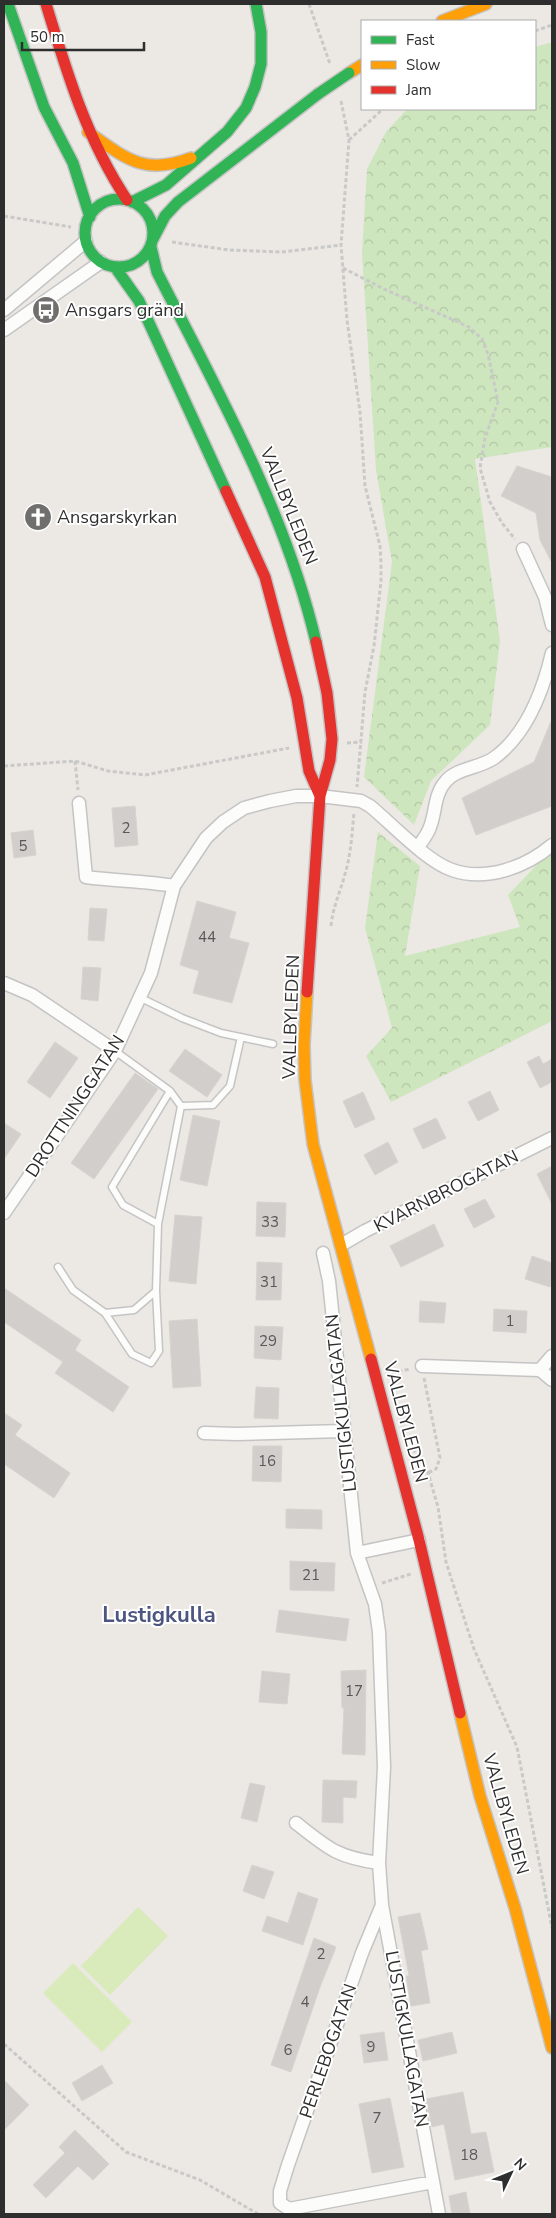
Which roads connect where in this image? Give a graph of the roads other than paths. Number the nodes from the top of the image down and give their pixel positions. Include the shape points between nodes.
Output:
1 (8, 4) edge
2 (46, 4) edge
3 (256, 4) edge
4 (486, 4) edge
5 (445, 20) edge
6 (361, 66) edge
7 (88, 132) junction
8 (204, 152) junction
9 (129, 201) junction
10 (90, 217) junction
11 (86, 241) junction
12 (152, 243) junction
13 (101, 262) junction
14 (115, 268) junction
15 (4, 310) edge
16 (4, 330) edge
17 (523, 550) road end
18 (552, 625) edge
19 (552, 653) edge
20 (320, 796) junction
21 (79, 803) road end
22 (552, 845) edge
23 (418, 847) junction
24 (174, 886) junction
25 (4, 983) edge
26 (141, 998) junction
27 (241, 1037) junction
28 (273, 1044) dead end
29 (115, 1051) junction
30 (170, 1091) junction
31 (181, 1106) junction
32 (552, 1138) edge
33 (4, 1213) edge
34 (158, 1224) junction
35 (341, 1245) junction
36 (323, 1253) dead end
37 (58, 1267) dead end
38 (156, 1291) junction
39 (105, 1313) junction
40 (552, 1356) edge
41 (422, 1366) road end
42 (540, 1370) junction
43 (552, 1380) edge
44 (343, 1430) junction
45 (204, 1433) dead end
46 (419, 1540) junction
47 (357, 1553) junction
48 (296, 1823) dead end
49 (379, 1863) junction
50 (382, 1905) junction
51 (552, 2048) edge
52 (433, 2182) junction
53 (439, 2214) edge

1 - 10 main road via 44,107 73,163
2 - 7 main road
3 - 8 main road via 262,49 255,87 246,108
4 - 5 main road
6 - 12 main road, bridge via 318,94 178,202 165,216
7 - 8 main road via 143,166 174,166
7 - 9 main road via 115,183
8 - 9 main road via 166,185
9 - 10 main road via 112,200 94,210
9 - 12 main road via 148,216 153,230
10 - 11 main road
11 - 13 main road
11 - 15 street
12 - 14 main road via 142,258
12 - 20 main road, VALLBYLEDEN via 157,272 250,454 274,509 315,628 332,744
13 - 14 main road
13 - 16 street
14 - 20 main road, VALLBYLEDEN via 139,301 265,577 297,698 309,771
17 - 18 street via 545,597
19 - 23 street via 536,704 524,724 493,759 447,779 438,792 430,829
20 - 23 street, DROTTNINGGATAN via 361,801
20 - 24 street, DROTTNINGGATAN via 290,797 244,808 222,822 206,838
20 - 35 main road, VALLBYLEDEN via 304,1045 305,1080 313,1144
21 - 24 street via 86,877
22 - 23 street, DROTTNINGGATAN via 522,865 478,874 452,870
24 - 26 street, DROTTNINGGATAN via 151,973
25 - 29 street via 32,995
26 - 27 lane via 189,1021
26 - 29 street, DROTTNINGGATAN
27 - 28 lane
27 - 31 lane via 230,1086 213,1105
29 - 30 lane
29 - 33 street, DROTTNINGGATAN
30 - 31 lane
30 - 34 lane via 112,1187 123,1206
31 - 34 lane
32 - 35 street, KVARNBROGATAN
34 - 38 lane
35 - 46 main road, VALLBYLEDEN
36 - 44 street, LUSTIGKULLAGATAN via 329,1282
37 - 39 lane via 73,1290
38 - 39 lane via 134,1310
38 - 39 lane via 159,1351 151,1363 132,1354
40 - 42 street
41 - 42 street
42 - 43 street
44 - 45 street
44 - 47 street, LUSTIGKULLAGATAN
46 - 47 street
46 - 51 main road, VALLBYLEDEN via 480,1796 518,1918
47 - 49 street, LUSTIGKULLAGATAN via 376,1604 378,1632 384,1767
48 - 49 street via 329,1849 357,1860
49 - 50 street, LUSTIGKULLAGATAN
50 - 52 street, LUSTIGKULLAGATAN
50 - 52 street, PERLEBOGATAN via 288,2165 280,2203 288,2209
52 - 53 street, LUSTIGKULLAGATAN

